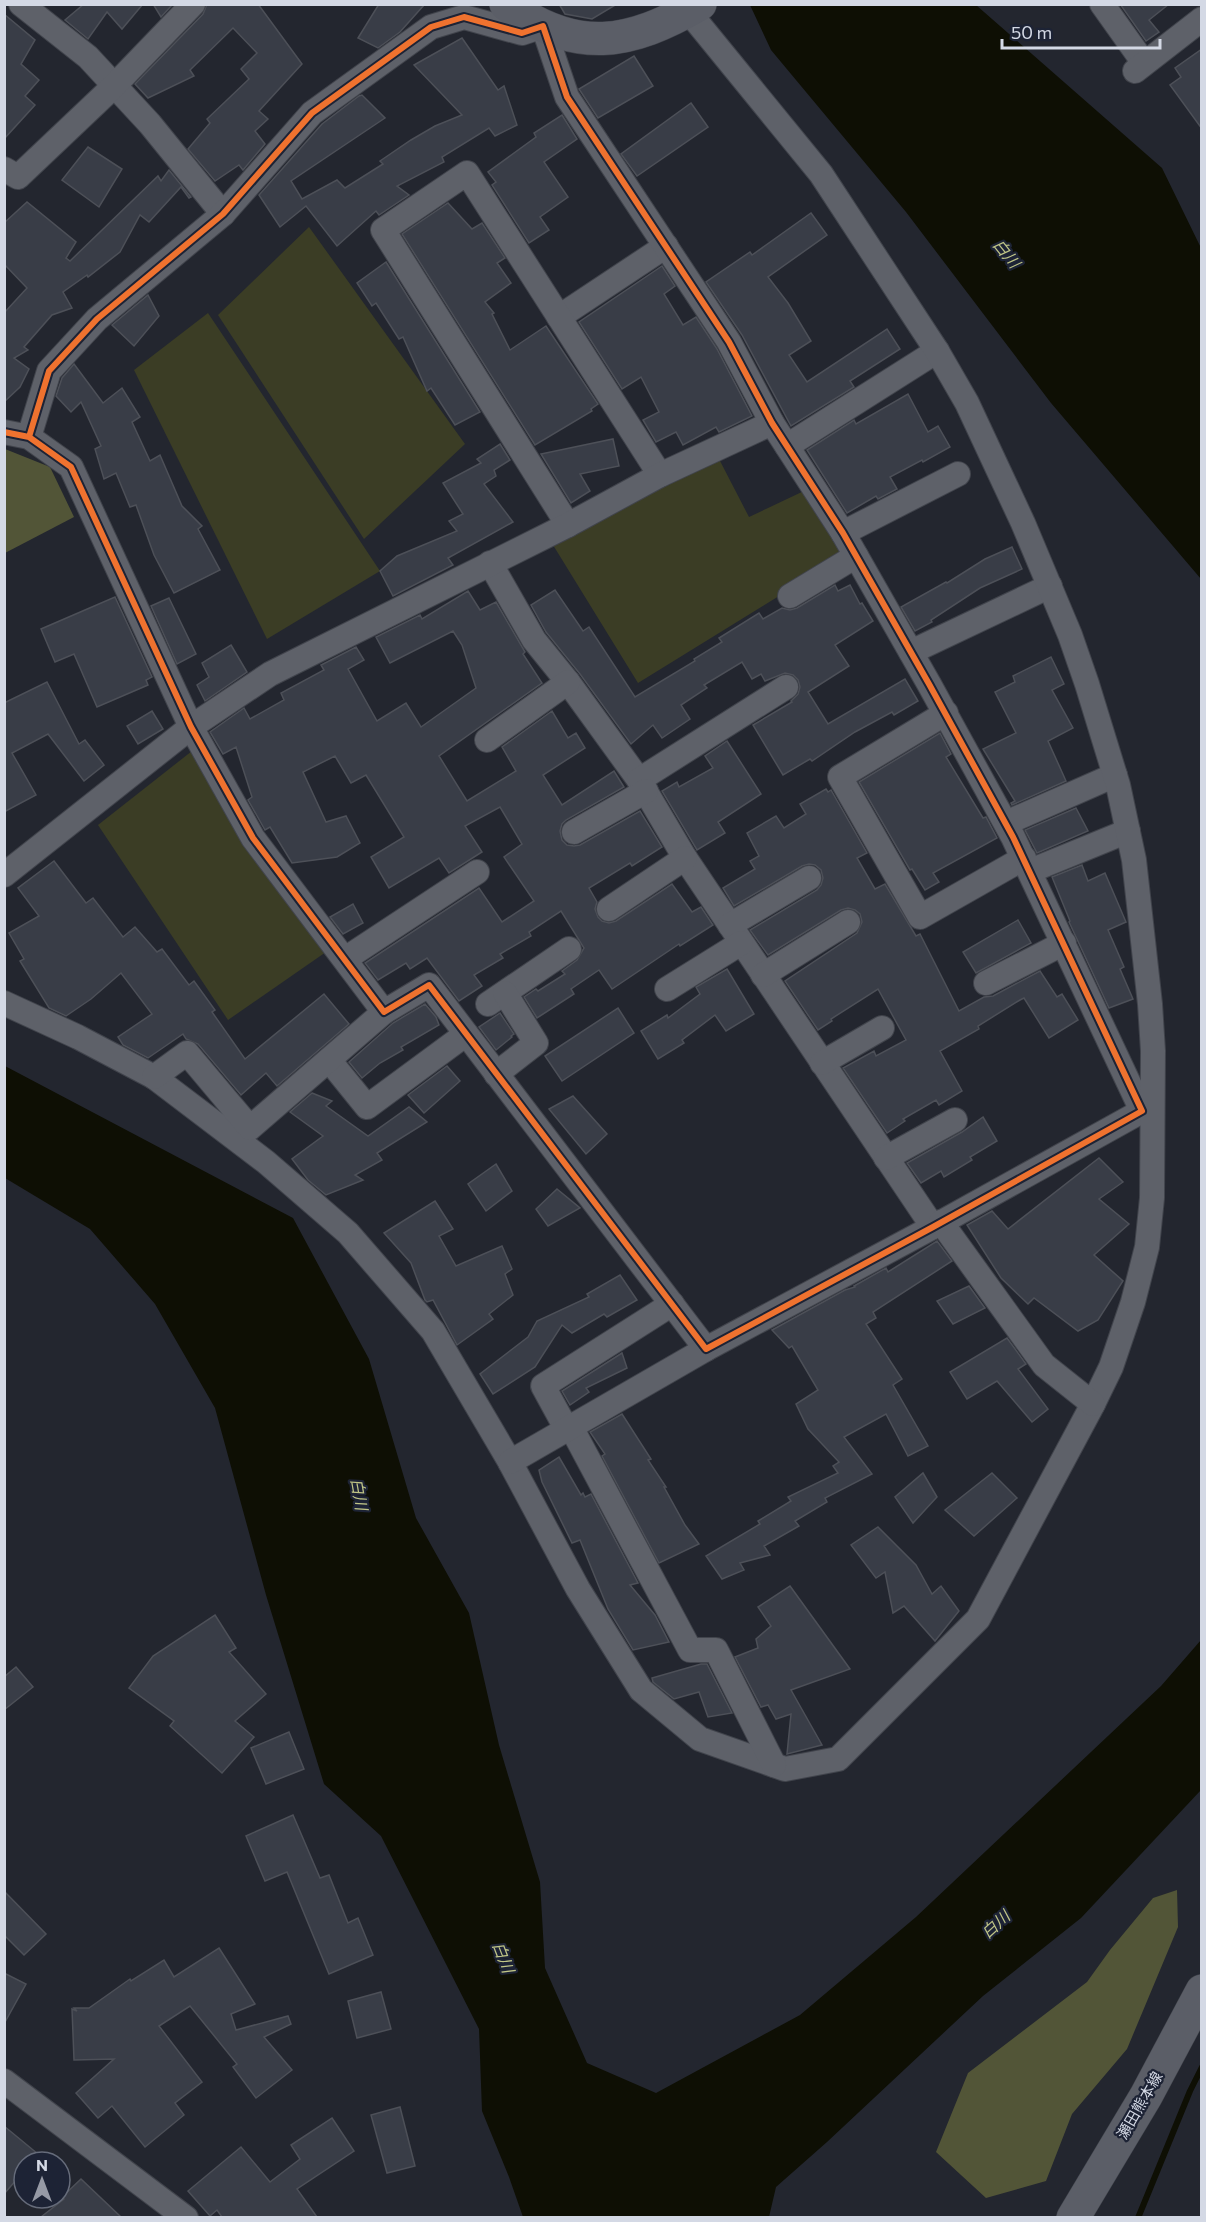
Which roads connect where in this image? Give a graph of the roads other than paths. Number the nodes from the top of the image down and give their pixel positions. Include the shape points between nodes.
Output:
1 (21, 4) edge
2 (193, 4) edge
3 (506, 4) edge
4 (1102, 4) edge
5 (694, 8) edge
6 (1202, 19) edge
7 (543, 26) junction
8 (114, 86) junction
9 (4, 169) edge
10 (223, 214) junction
11 (666, 246) junction
12 (559, 317) junction
13 (937, 351) junction
14 (772, 423) junction
15 (4, 432) edge
16 (29, 437) junction
17 (787, 446) junction
18 (958, 474) dead end
19 (660, 475) junction
20 (568, 525) junction
21 (843, 533) junction
22 (856, 556) junction
23 (490, 563) junction
24 (1050, 586) junction
25 (790, 596) dead end
26 (911, 652) junction
27 (568, 682) junction
28 (786, 687) dead end
29 (946, 714) junction
30 (191, 727) junction
31 (487, 740) dead end
32 (1115, 775) junction
33 (643, 786) junction
34 (1006, 823) junction
35 (1128, 831) junction
36 (574, 832) dead end
37 (685, 858) junction
38 (1027, 865) junction
39 (477, 872) dead end
40 (4, 875) edge
41 (809, 878) dead end
42 (609, 909) dead end
43 (848, 922) dead end
44 (736, 934) junction
45 (1064, 943) junction
46 (569, 949) dead end
47 (345, 959) junction
48 (763, 975) junction
49 (986, 983) dead end
50 (666, 989) dead end
51 (4, 1003) edge
52 (384, 1012) junction
53 (882, 1028) dead end
54 (466, 1034) junction
55 (329, 1060) junction
56 (822, 1063) junction
57 (496, 1074) junction
58 (154, 1077) junction
59 (1148, 1111) junction
60 (955, 1120) dead end
61 (886, 1158) junction
62 (937, 1225) junction
63 (672, 1304) junction
64 (706, 1349) junction
65 (1093, 1404) junction
66 (569, 1428) junction
67 (510, 1462) junction
68 (774, 1765) junction
69 (1202, 1991) edge
70 (4, 2081) edge
71 (186, 2217) edge
72 (1073, 2217) edge

1 - 8 street via 88,57
2 - 8 street
3 - 7 main road
4 - 6 street via 1139,67
5 - 7 main road via 657,27 623,38 587,39
5 - 13 street via 821,174
7 - 10 street via 522,33 464,17 431,27 312,113
7 - 11 street via 563,90
8 - 9 street via 18,177
8 - 10 street
10 - 16 street via 97,319 49,371
11 - 12 street
11 - 14 street via 729,342
12 - 19 street
12 - 20 street via 467,173 383,230
13 - 17 street
13 - 24 street via 967,403
14 - 17 street
14 - 19 street
15 - 16 street
16 - 30 street via 71,467
17 - 21 street
18 - 21 street
19 - 20 street
20 - 23 street
21 - 22 street
22 - 25 street
22 - 26 street
23 - 27 street via 523,624
23 - 30 street via 270,675
24 - 26 street
24 - 32 street via 1087,684
26 - 29 street
27 - 31 street
27 - 33 street
28 - 33 street
29 - 34 street
29 - 38 street via 840,777 920,917
30 - 40 street
30 - 47 street via 253,838
32 - 34 street
32 - 35 street
33 - 36 street
33 - 37 street
34 - 38 street
35 - 38 street
35 - 59 street via 1138,884 1150,1004
37 - 42 street
37 - 44 street
38 - 45 street
39 - 47 street
41 - 44 street
43 - 48 street
44 - 48 street
44 - 50 street
45 - 49 street
45 - 59 street
46 - 57 street via 497,999 536,1043
47 - 52 street
48 - 56 street
51 - 58 street
52 - 54 street via 429,986
52 - 55 street
53 - 56 street
54 - 55 street via 367,1107
54 - 57 street
55 - 58 street via 250,1128 187,1053
56 - 61 street
57 - 63 street
58 - 67 street via 266,1162 348,1233 433,1331
59 - 62 street
59 - 65 street via 1152,1198 1147,1247 1121,1340
60 - 61 street
61 - 62 street
62 - 64 street
62 - 65 street via 1044,1365
63 - 64 street
63 - 66 street via 543,1386
64 - 66 street
65 - 68 street via 978,1619 838,1759 785,1769
66 - 67 street
66 - 68 street via 690,1650 716,1650
67 - 68 street via 578,1589 641,1690 700,1739
69 - 72 main road, 瀬田熊本線 via 1146,2096
70 - 71 street

